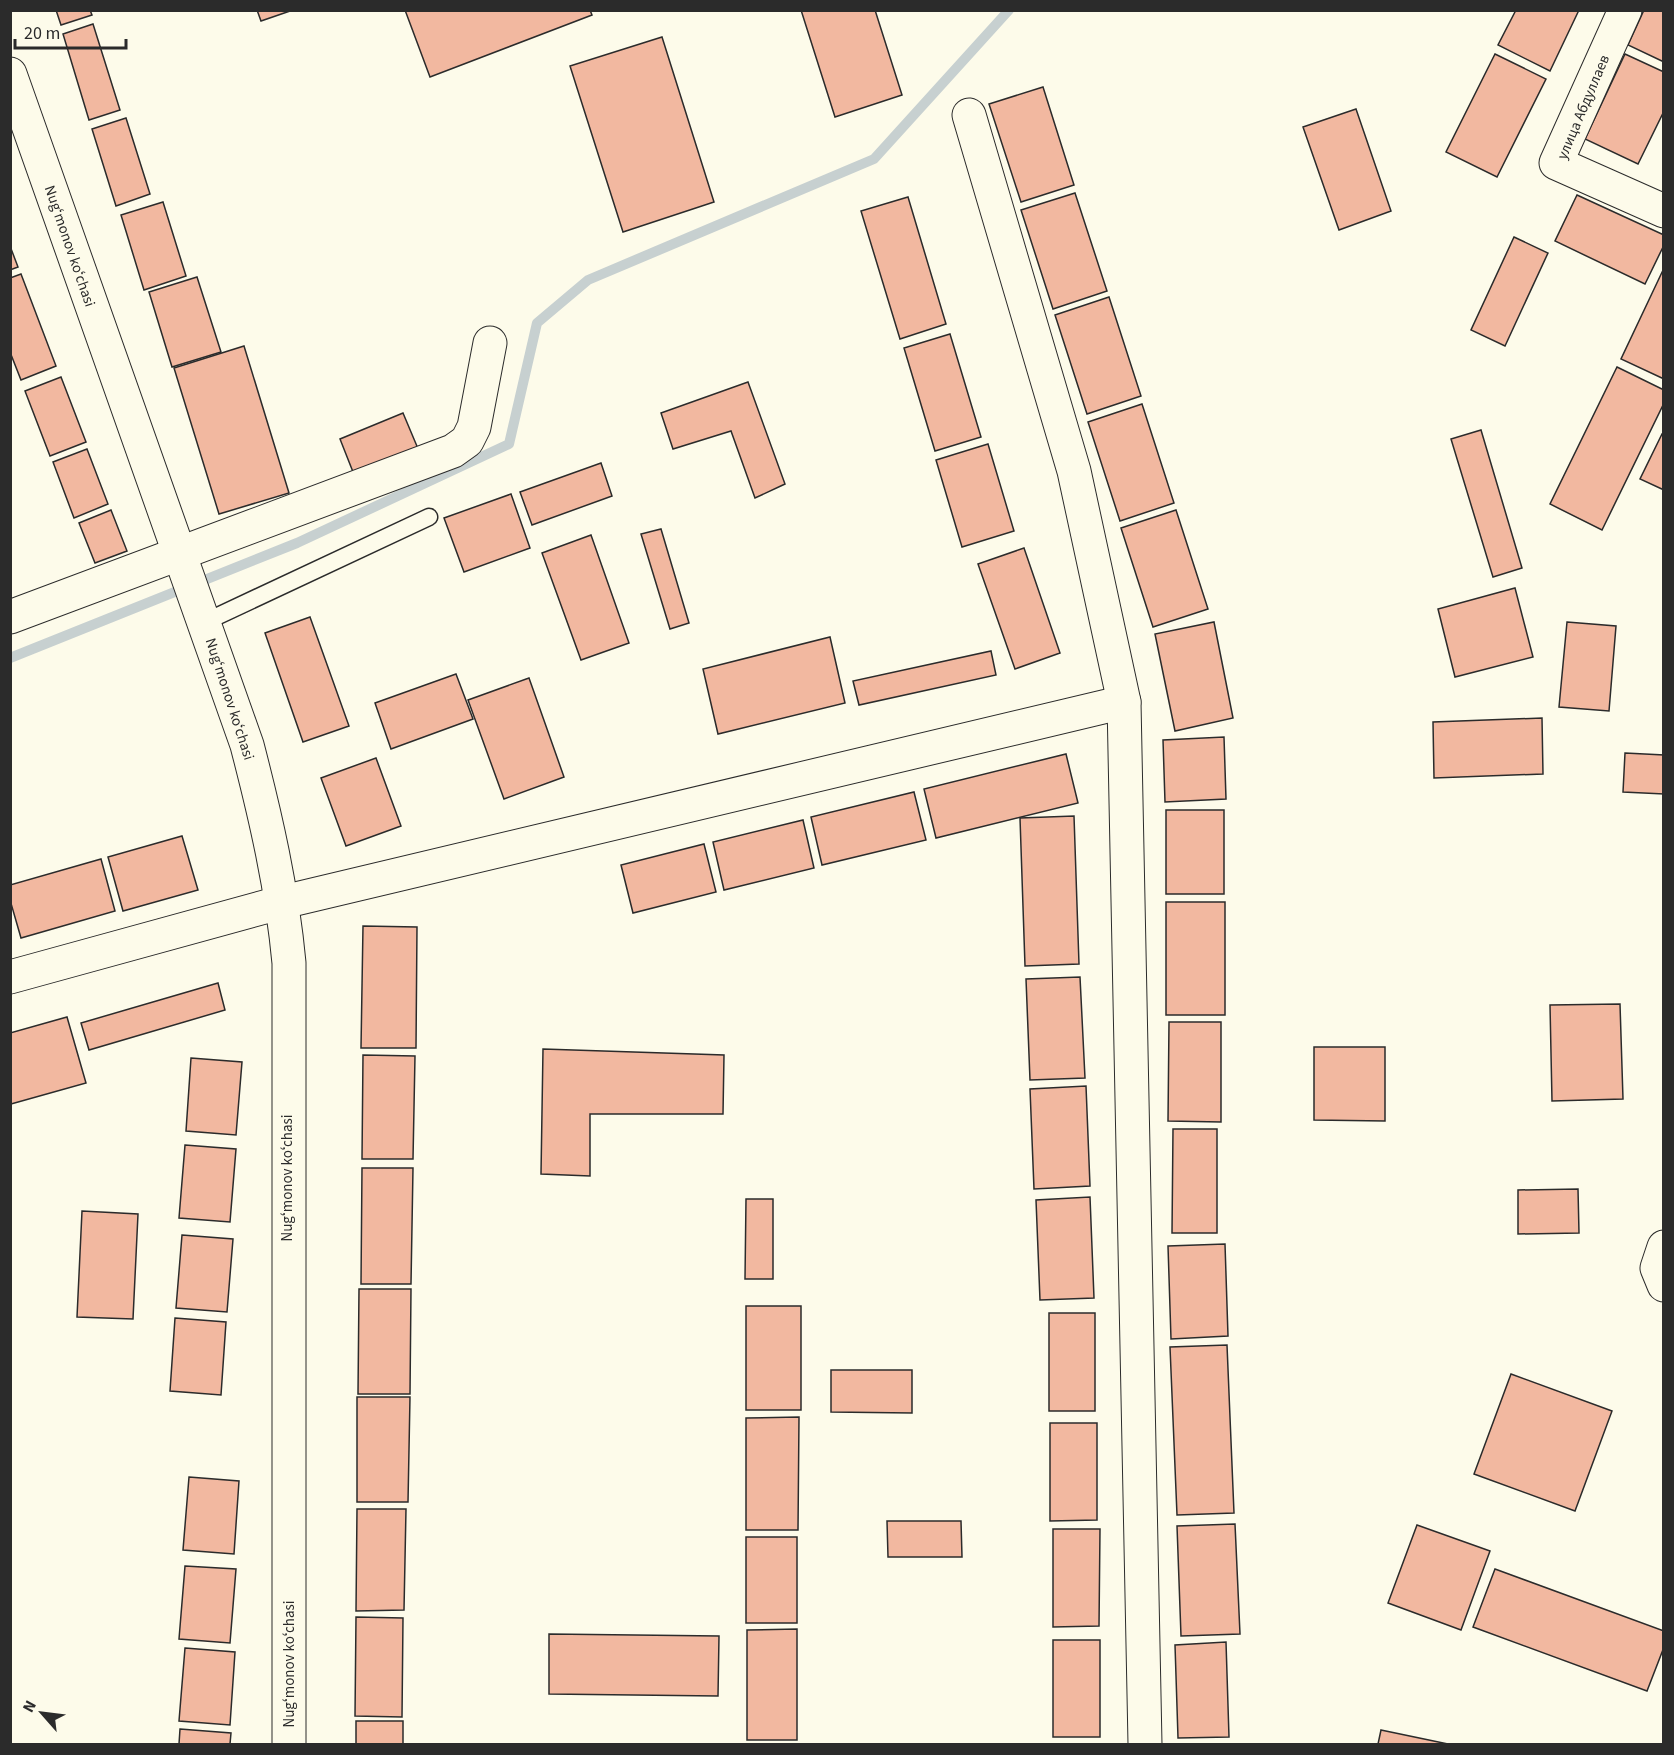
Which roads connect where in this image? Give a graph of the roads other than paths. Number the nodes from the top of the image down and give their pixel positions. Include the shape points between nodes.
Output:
1 (1625, 10) edge
2 (12, 87) edge
3 (969, 115) dead end
4 (1664, 211) edge
5 (490, 343) dead end
6 (429, 517) dead end
7 (178, 555) junction
8 (10, 617) edge
9 (205, 622) junction
10 (1124, 702) junction
11 (283, 902) junction
12 (10, 977) edge
13 (1664, 1247) edge
14 (1664, 1285) edge
15 (289, 1744) edge
16 (1145, 1744) edge

1 - 4 street, улица Абдуллаев via 1556,163
2 - 7 street, Nugʻmonov koʻchasi
3 - 10 street via 1074,471
5 - 7 street via 474,428 467,441 453,451
6 - 9 lane
7 - 8 street
7 - 9 street, Nugʻmonov koʻchasi
9 - 11 street, Nugʻmonov koʻchasi via 247,745
10 - 11 street
10 - 16 street
11 - 12 street
11 - 15 street, Nugʻmonov koʻchasi via 289,963
13 - 14 street via 1657,1268

